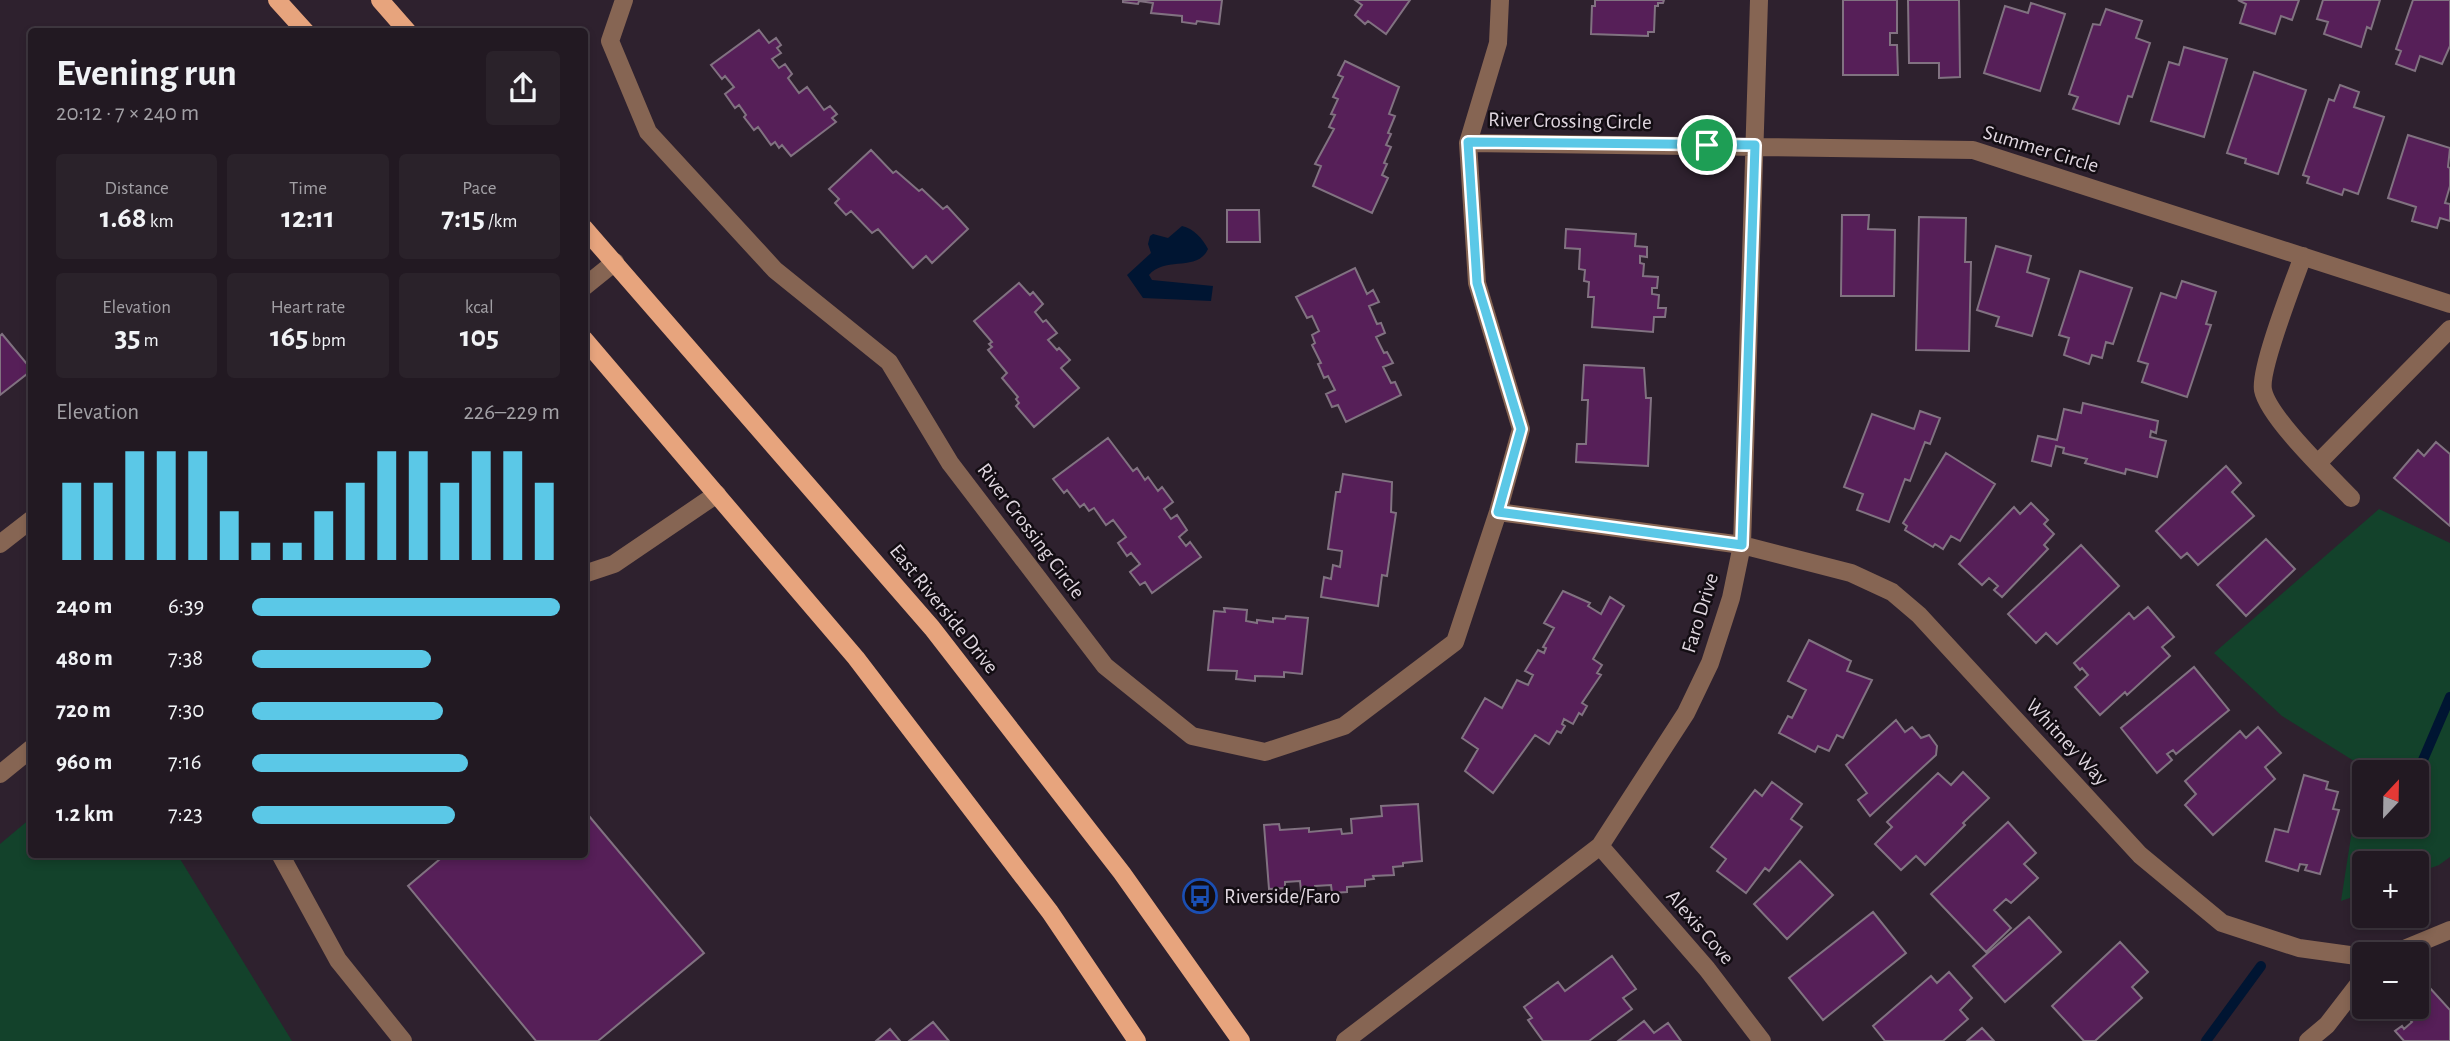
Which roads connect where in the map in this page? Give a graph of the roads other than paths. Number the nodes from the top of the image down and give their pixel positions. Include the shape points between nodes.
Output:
1 (277, 0) edge
2 (380, 0) edge
3 (624, 0) edge
4 (1500, 0) edge
5 (1759, 0) edge
6 (302, 28) edge
7 (404, 28) edge
8 (1468, 142) junction
9 (1755, 145) junction
10 (588, 232) edge
11 (2303, 256) junction
12 (615, 262) junction
13 (588, 284) edge
14 (2450, 304) edge
15 (2450, 329) edge
16 (588, 344) edge
17 (2318, 463) junction
18 (717, 494) junction
19 (2351, 498) dead end
20 (1498, 512) junction
21 (28, 522) edge
22 (0, 544) edge
23 (1742, 545) junction
24 (588, 573) edge
25 (28, 751) edge
26 (0, 774) edge
27 (1600, 846) junction
28 (282, 858) edge
29 (2450, 930) edge
30 (2421, 942) edge
31 (2352, 955) edge
32 (2352, 993) edge
33 (403, 1041) edge
34 (1137, 1041) edge
35 (1241, 1041) edge
36 (1345, 1041) edge
37 (1762, 1041) edge
38 (2308, 1041) edge

1 - 6 main road
2 - 7 main road
3 - 20 street, River Crossing Circle via 610,41 648,132 775,270 890,362 950,463 1105,666 1192,736 1265,752 1344,726 1455,642
4 - 8 street, River Crossing Circle via 1498,43
5 - 9 street, Faro Drive
8 - 9 street, River Crossing Circle
8 - 20 street, River Crossing Circle via 1477,283 1521,429
9 - 11 street, Summer Circle via 1973,150
9 - 23 street, Faro Drive
10 - 12 main road, East Riverside Drive
11 - 14 street, Summer Circle
11 - 17 street via 2268,356 2263,389 2278,419
12 - 13 street
12 - 35 main road, East Riverside Drive via 932,628 1122,873
15 - 17 street
16 - 18 main road
17 - 19 street
18 - 24 street via 614,564
18 - 34 main road via 856,658 1050,912
20 - 23 street
21 - 22 street
23 - 27 street, Faro Drive via 1731,598 1692,701
23 - 31 street, Whitney Way via 1852,573 1892,592 1919,615 2140,855 2222,923 2299,947
25 - 26 street
27 - 36 street, Faro Drive
27 - 37 street, Alexis Cove via 1707,968
28 - 33 street via 338,960
29 - 30 street
32 - 38 street

